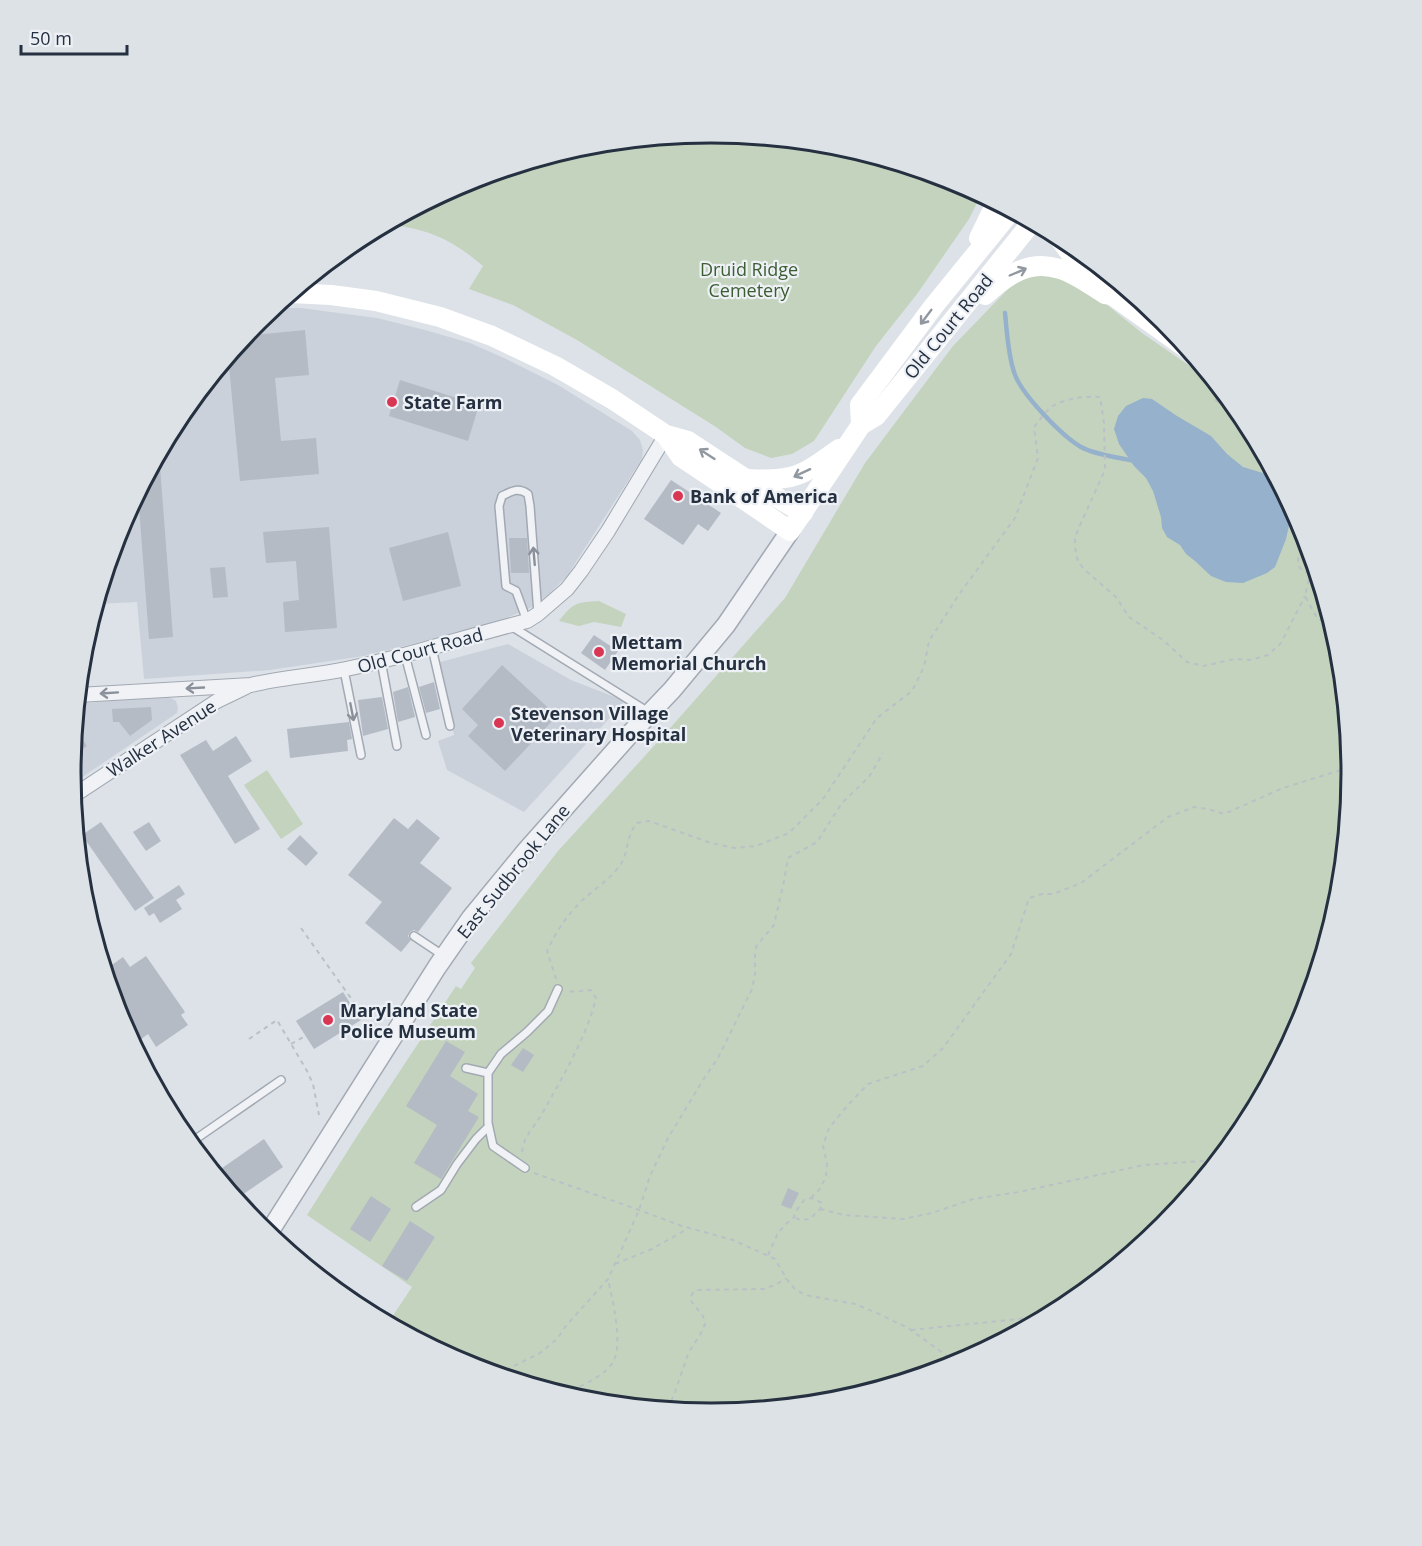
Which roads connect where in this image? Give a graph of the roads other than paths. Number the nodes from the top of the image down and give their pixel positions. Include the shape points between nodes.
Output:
1 (993, 209) edge
2 (1006, 217) edge
3 (1027, 228) edge
4 (1074, 258) edge
5 (962, 272) junction
6 (302, 294) edge
7 (1112, 295) junction
8 (955, 318) junction
9 (1150, 322) edge
10 (856, 433) junction
11 (666, 435) junction
12 (746, 479) junction
13 (803, 513) junction
14 (790, 531) junction
15 (532, 617) junction
16 (509, 625) junction
17 (432, 648) junction
18 (405, 655) junction
19 (381, 662) junction
20 (344, 670) junction
21 (251, 685) junction
22 (86, 695) edge
23 (650, 713) junction
24 (450, 726) dead end
25 (426, 735) dead end
26 (397, 746) dead end
27 (361, 755) dead end
28 (81, 790) edge
29 (414, 936) dead end
30 (444, 956) junction
31 (558, 989) road end
32 (466, 1068) dead end
33 (488, 1073) junction
34 (281, 1080) dead end
35 (488, 1127) junction
36 (197, 1138) edge
37 (525, 1168) road end
38 (416, 1207) dead end
39 (274, 1225) edge

1 - 5 main road
2 - 5 main road, Old Court Road
3 - 8 main road, Old Court Road
4 - 7 main road
5 -> 10 main road, Old Court Road via 860,405
6 - 11 main road via 376,301 440,317 492,336 555,366
8 -> 7 main road via 1003,279 1033,266 1062,269
7 - 9 main road
8 - 10 main road, Old Court Road via 876,416
10 -> 12 main road via 796,477
10 - 13 main road, Old Court Road
12 -> 11 main road via 688,441
11 - 14 main road via 681,457
11 - 15 street, Old Court Road via 581,571 567,589
12 - 13 main road
13 - 14 main road, Old Court Road
14 - 23 street, East Sudbrook Lane via 726,625
15 -> 15 lane via 530,506 528,494 517,490 502,496 499,506 506,586 516,591
15 - 16 street, Old Court Road
16 - 17 street, Old Court Road
16 - 23 lane
17 - 18 street, Old Court Road
17 - 24 lane
18 - 19 street, Old Court Road
18 - 25 lane
19 - 20 street, Old Court Road
19 - 26 lane
20 - 21 street, Old Court Road
20 -> 27 lane
21 -> 22 street, Old Court Road
21 - 28 street, Walker Avenue via 217,701
23 - 30 street, East Sudbrook Lane via 514,865
29 - 30 lane
30 - 39 street, East Sudbrook Lane
31 - 33 lane via 548,1011 501,1054
32 - 33 lane
33 - 35 lane
34 - 36 lane
35 - 37 lane via 493,1146
35 - 38 lane via 441,1190

